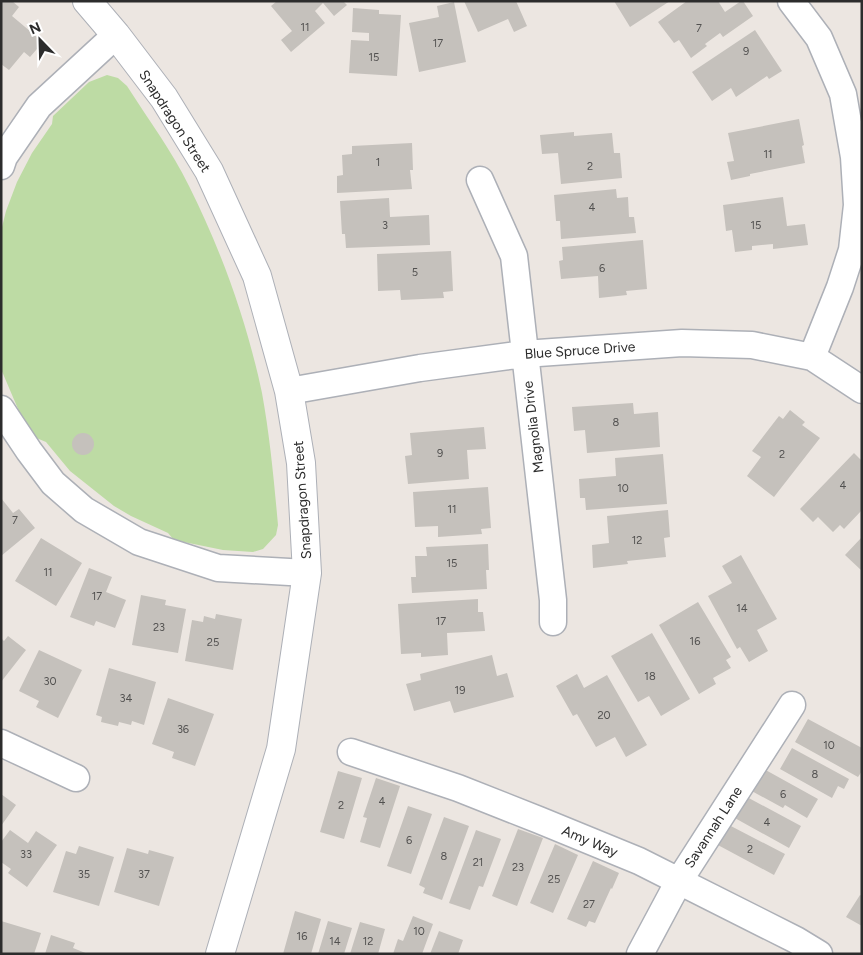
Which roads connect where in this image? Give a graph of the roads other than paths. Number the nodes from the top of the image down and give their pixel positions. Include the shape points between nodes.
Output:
1 (87, 1) edge
2 (791, 1) edge
3 (116, 35) junction
4 (1, 166) edge
5 (480, 180) dead end
6 (524, 354) junction
7 (812, 357) junction
8 (862, 390) edge
9 (290, 391) junction
10 (1, 409) edge
11 (307, 573) junction
12 (553, 622) dead end
13 (792, 704) dead end
14 (1, 743) edge
15 (351, 752) dead end
16 (76, 778) dead end
17 (679, 881) junction
18 (220, 954) edge
19 (640, 954) edge
20 (819, 954) edge

1 - 3 street, Snapdragon Street
2 - 7 street via 819,38 843,94 854,157 857,205 852,250
3 - 4 street via 39,106
3 - 9 street, Snapdragon Street via 164,98 209,171 257,276
5 - 6 street, Magnolia Drive via 514,256
6 - 7 street, Blue Spruce Drive via 682,343 752,345
6 - 9 street, Blue Spruce Drive
6 - 12 street, Magnolia Drive
7 - 8 street, Blue Spruce Drive
9 - 11 street, Snapdragon Street via 302,463
10 - 11 street via 53,483 84,510 139,542 218,568
11 - 18 street, Snapdragon Street via 281,749
13 - 17 street, Savannah Lane
14 - 16 street
15 - 17 street, Amy Way via 458,788
17 - 19 street, Savannah Lane
17 - 20 street, Amy Way

